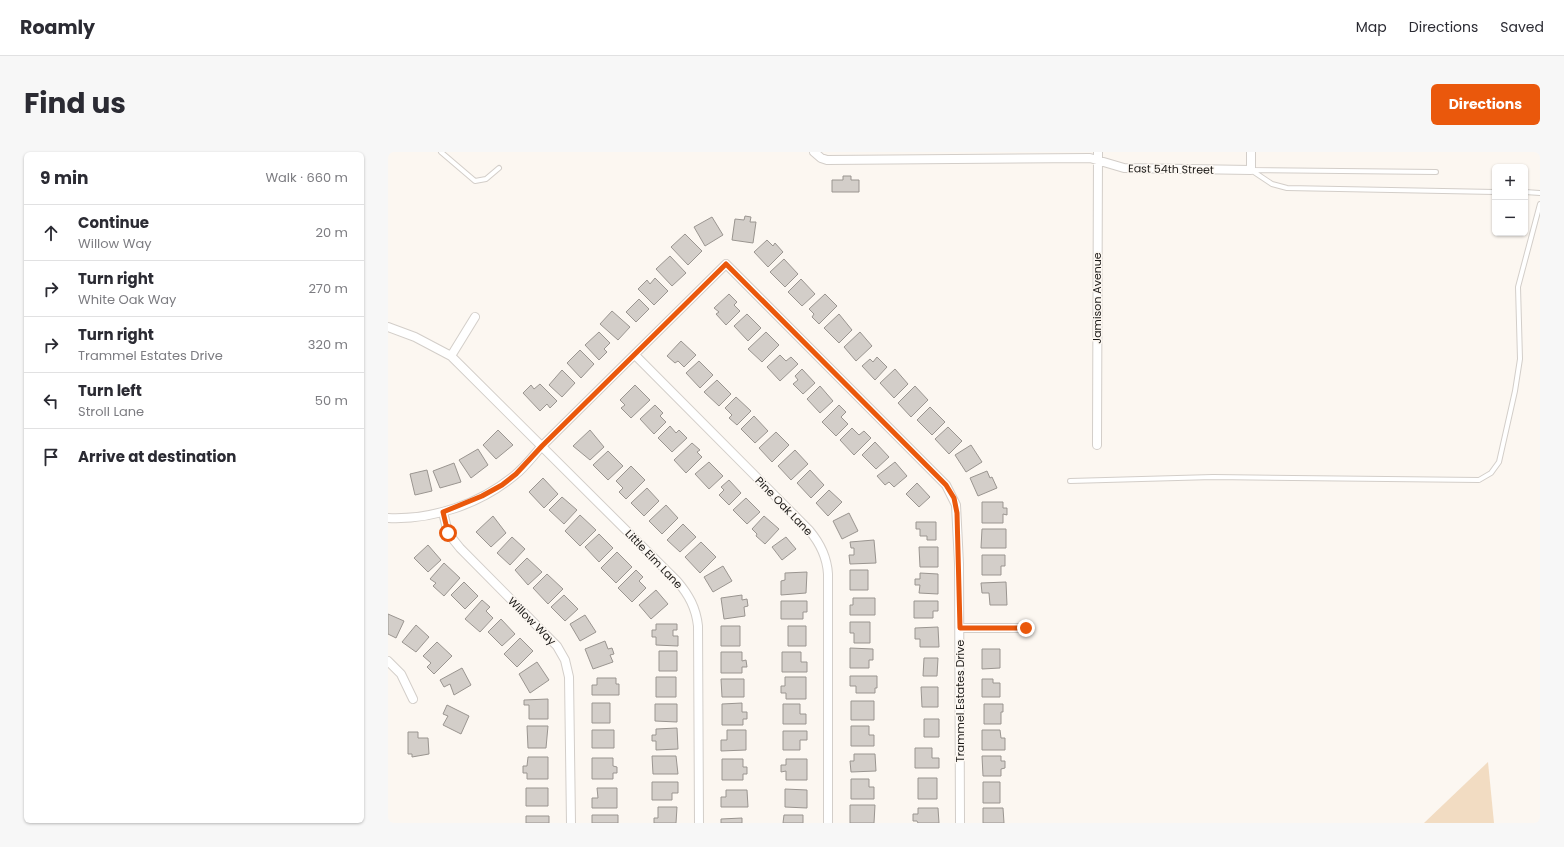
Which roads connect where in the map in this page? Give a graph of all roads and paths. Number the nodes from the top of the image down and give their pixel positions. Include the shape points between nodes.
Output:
1 (440, 152) edge
2 (814, 152) edge
3 (1252, 152) edge
4 (1098, 155) edge
5 (499, 168) dead end
6 (1251, 170) junction
7 (1436, 172) dead end
8 (1492, 192) edge
9 (1528, 192) edge
10 (1540, 193) edge
11 (1540, 204) edge
12 (475, 317) dead end
13 (388, 327) edge
14 (635, 355) junction
15 (451, 356) junction
16 (1097, 445) dead end
17 (542, 446) junction
18 (1070, 481) dead end
19 (443, 512) junction
20 (388, 518) edge
21 (960, 628) junction
22 (1026, 628) dead end
23 (388, 661) edge
24 (413, 699) dead end
25 (571, 823) edge
26 (699, 823) edge
27 (828, 823) edge
28 (960, 823) edge

1 - 5 lane via 475,181 486,179
2 - 4 street, East 54th Street via 827,160
3 - 6 street
4 - 6 street, East 54th Street via 1108,164 1124,168
4 - 16 street, Jamison Avenue
6 - 7 lane, East 54th Street
6 - 8 lane via 1272,184 1287,188
9 - 10 lane
11 - 18 lane via 1518,287 1520,359 1514,398 1499,462 1491,473 1479,480 1213,477
12 - 15 street
13 - 15 street, Little Elm Lane via 415,337
14 - 17 street
14 - 21 street, Trammel Estates Drive via 726,264 950,491 957,513
14 - 27 street, Pine Oak Lane via 809,530 822,548 828,574
15 - 17 street, Little Elm Lane
17 - 19 street via 502,485
17 - 26 street, Little Elm Lane via 677,581 694,608 699,637
19 - 20 street via 409,519
19 - 25 street, Willow Way via 448,533 456,543 557,646 565,660 570,684
21 - 22 street
21 - 28 street, Trammel Estates Drive
23 - 24 street via 401,674

